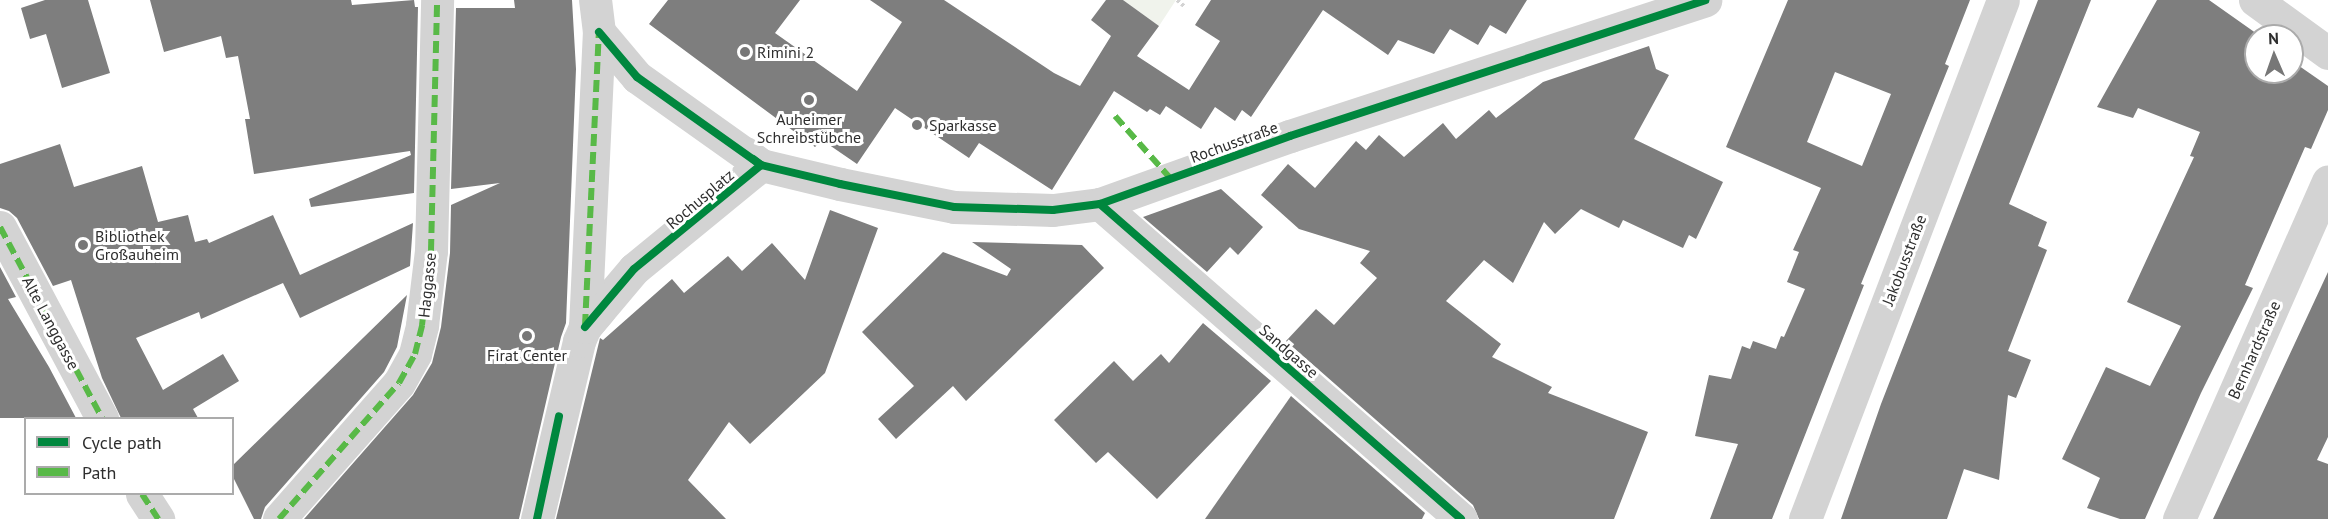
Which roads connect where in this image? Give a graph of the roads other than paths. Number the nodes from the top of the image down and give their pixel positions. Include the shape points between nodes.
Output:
1 (437, 0) edge
2 (595, 0) edge
3 (1705, 0) edge
4 (2003, 0) edge
5 (2255, 0) edge
6 (599, 32) junction
7 (2328, 53) edge
8 (761, 165) junction
9 (2328, 181) edge
10 (1100, 204) junction
11 (0, 227) edge
12 (585, 327) junction
13 (101, 417) edge
14 (143, 495) edge
15 (158, 519) edge
16 (279, 519) edge
17 (537, 519) edge
18 (1461, 519) edge
19 (1805, 519) edge
20 (2179, 519) edge

1 - 16 street, Haggasse via 431,251 415,354 399,383
2 - 6 street
3 - 10 street, Rochusstraße via 1290,136
4 - 19 street, Jakobusstraße
5 - 7 street
6 - 8 street, Rochusplatz via 637,77
6 - 12 street
8 - 10 street, Rochusstraße via 954,207 1053,210
8 - 12 street, Rochusplatz via 634,269
9 - 20 street, Bernhardstraße
10 - 18 street, Sandgasse
11 - 13 street, Alte Langgasse
12 - 17 street
14 - 15 street

